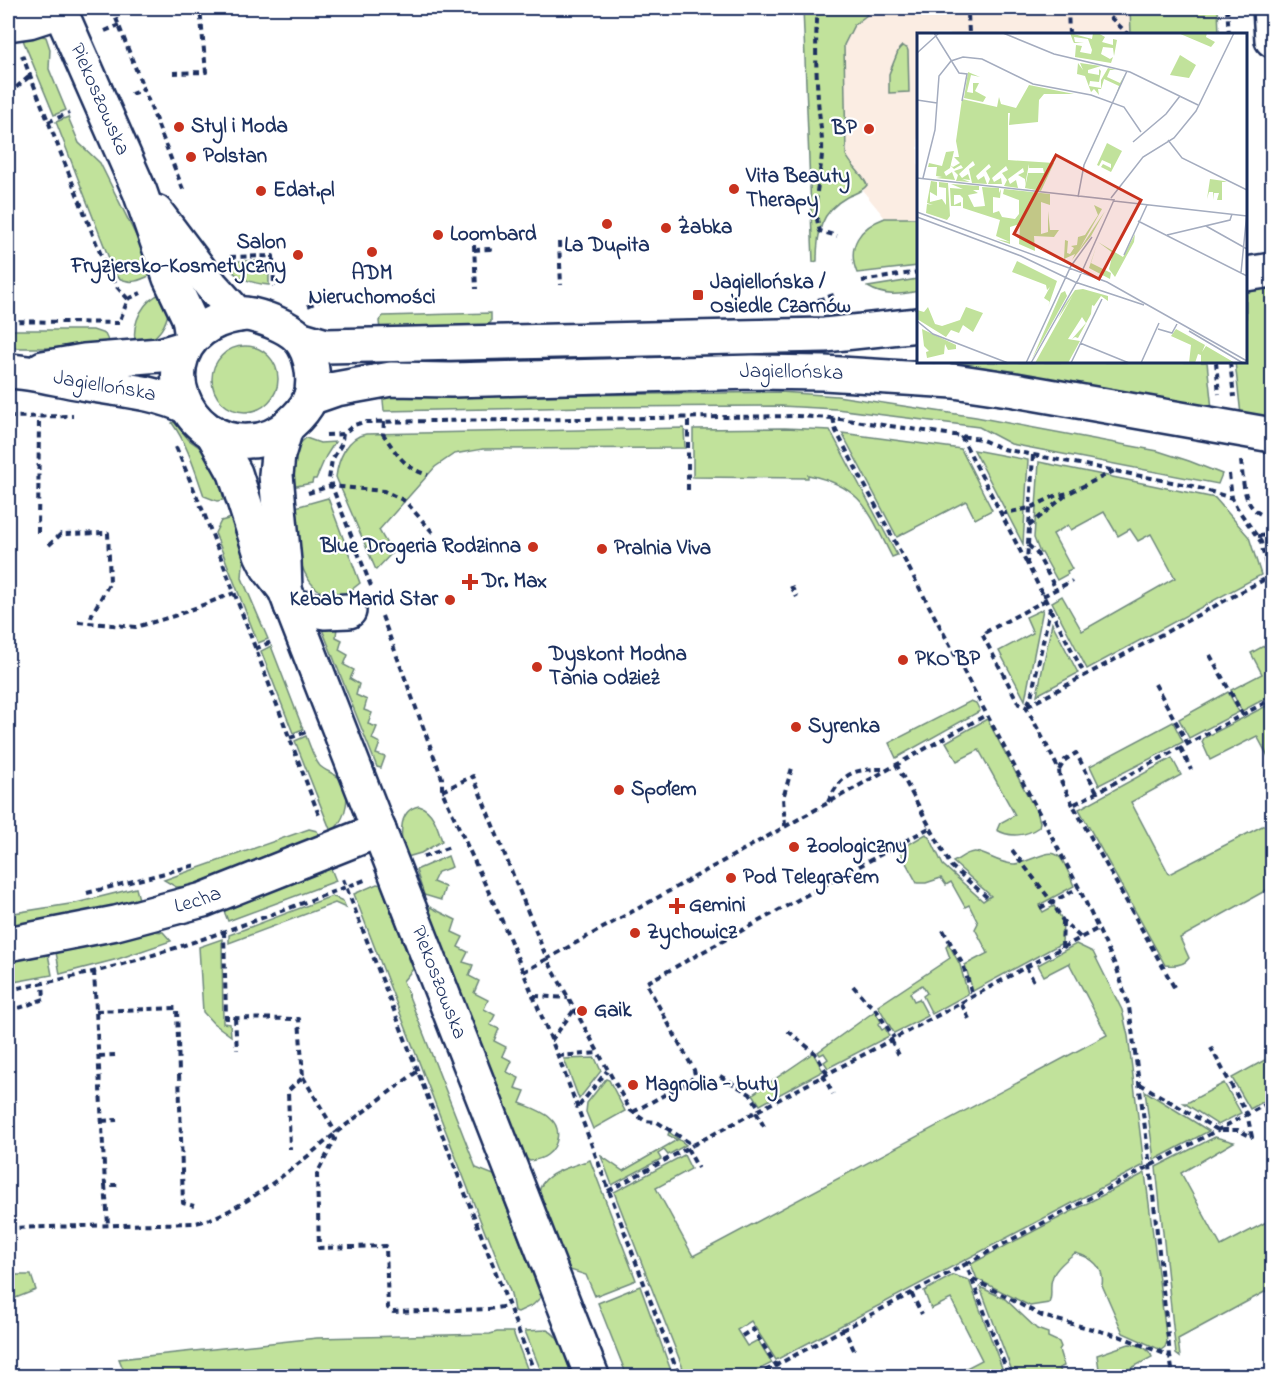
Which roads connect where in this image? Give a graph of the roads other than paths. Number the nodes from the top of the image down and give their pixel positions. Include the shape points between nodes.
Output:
1 (1270, 8) edge
2 (59, 9) edge
3 (9, 24) edge
4 (1272, 40) edge
5 (140, 192) junction
6 (1272, 270) edge
7 (1247, 274) edge
8 (238, 315) junction
9 (303, 320) junction
10 (917, 325) edge
11 (188, 343) junction
12 (14, 371) edge
13 (310, 398) junction
14 (187, 407) junction
15 (286, 428) junction
16 (212, 432) junction
17 (1272, 435) edge
18 (288, 598) junction
19 (367, 603) road end
20 (379, 830) junction
21 (8, 944) edge
22 (592, 1377) edge

1 - 4 street
2 - 3 street via 46,17
2 - 5 street, Piekoszowska
5 - 8 street, Piekoszowska
5 - 11 street, Piekoszowska via 170,278 189,318
6 - 7 street
8 - 9 street
8 - 11 street via 215,322
9 - 10 street, Jagiellońska via 326,346 814,336
9 - 13 street via 312,368
11 - 12 street, Jagiellońska via 159,355
11 - 14 street via 180,358 179,375
12 - 14 street, Jagiellońska via 146,393
13 - 15 street
13 - 17 street, Jagiellońska via 391,379 824,373 964,383
14 - 16 street
15 - 16 street via 268,438 250,441
15 - 18 street, Piekoszowska via 276,475
16 - 18 street, Piekoszowska via 235,473 261,554
18 - 19 street via 325,612
18 - 20 street, Piekoszowska
20 - 21 street, Lecha via 213,896 116,923
20 - 22 street, Piekoszowska

